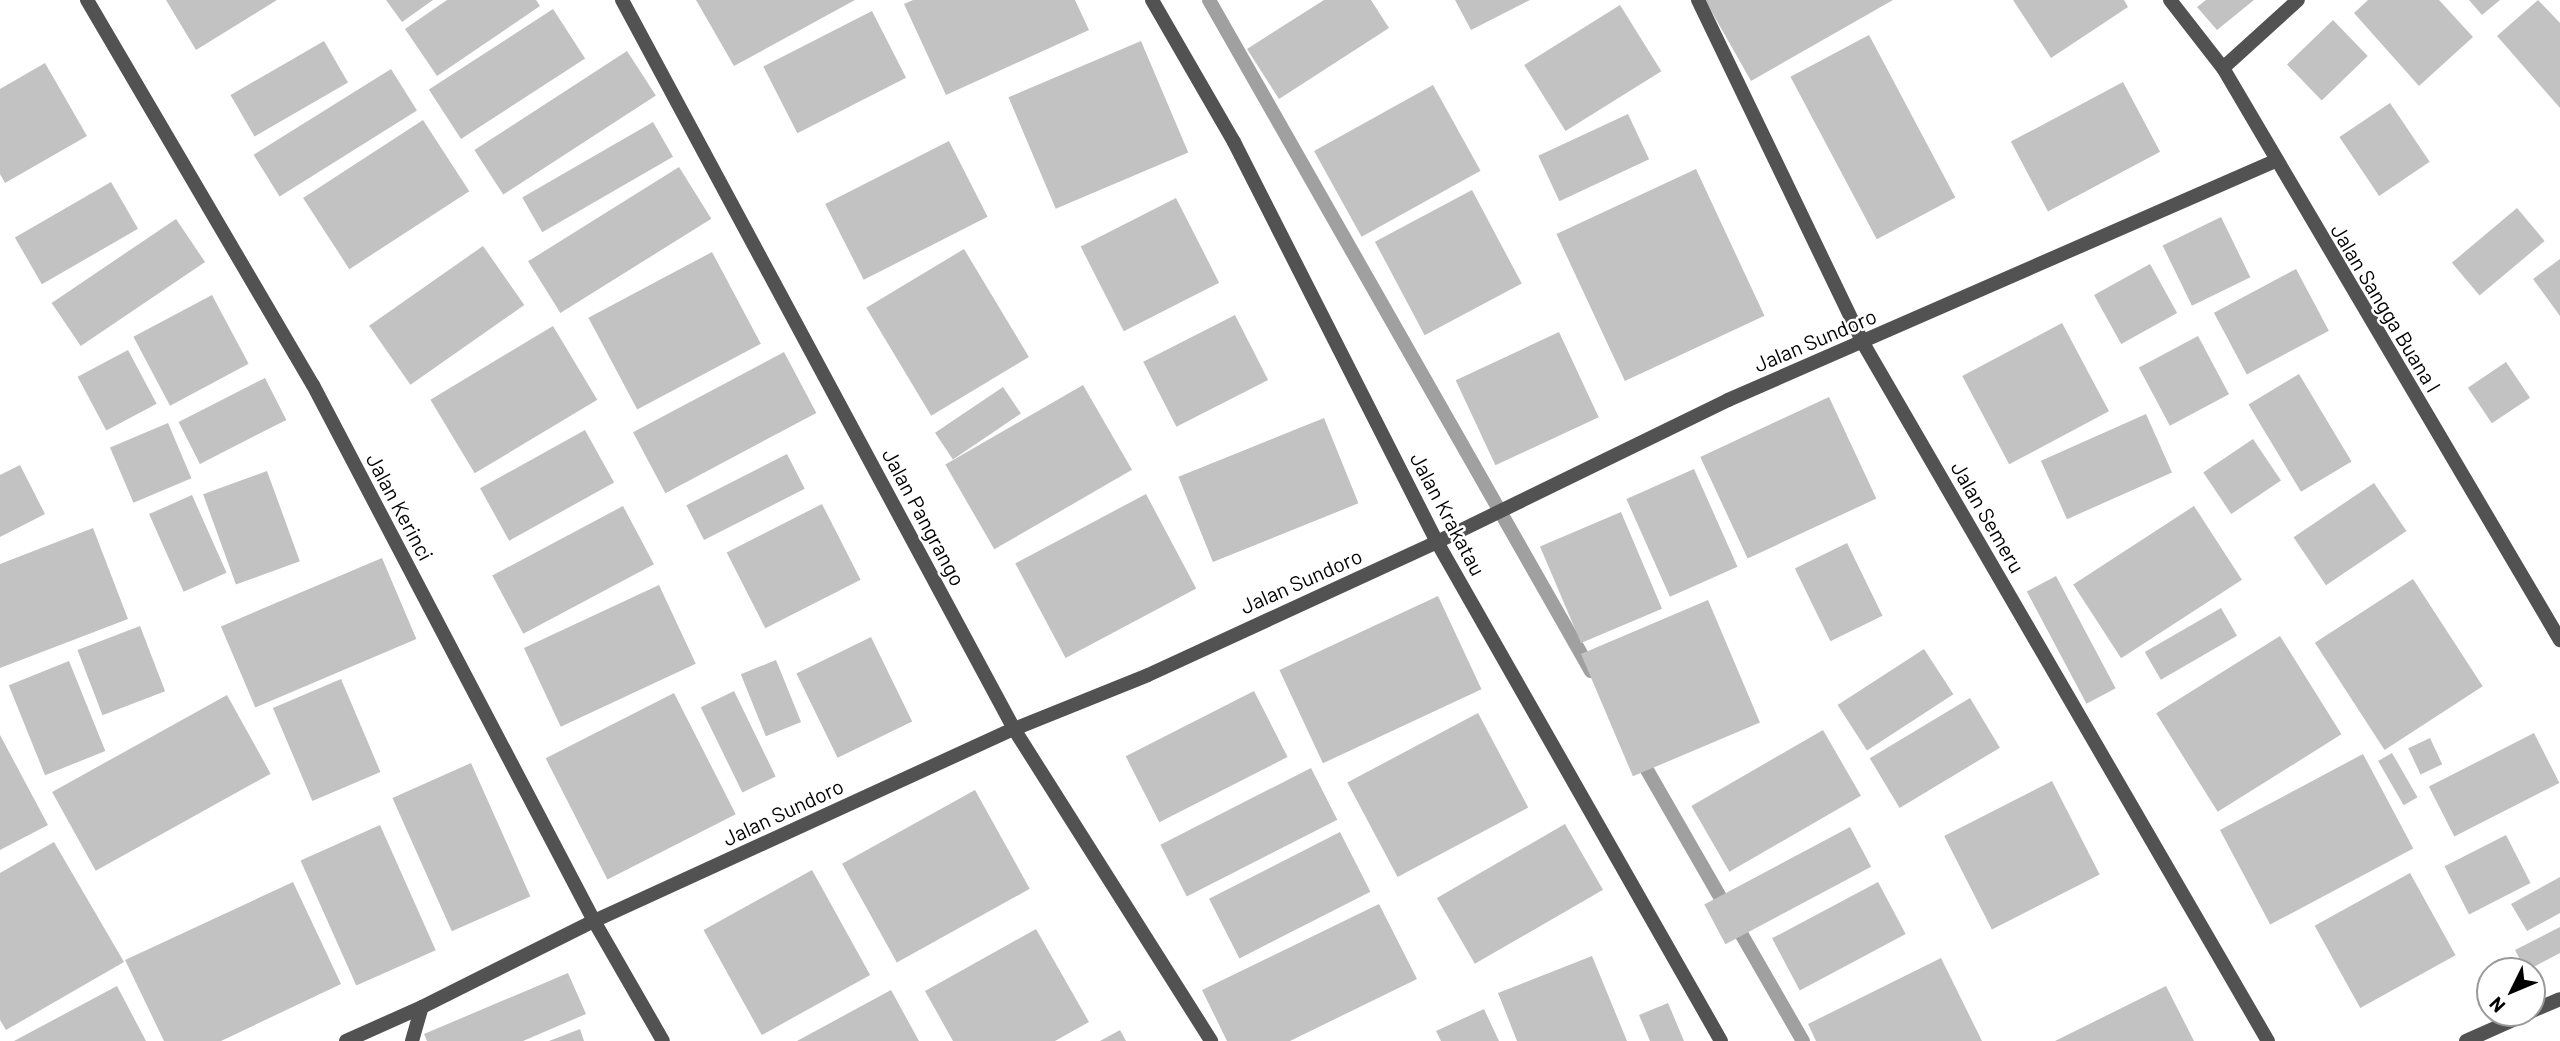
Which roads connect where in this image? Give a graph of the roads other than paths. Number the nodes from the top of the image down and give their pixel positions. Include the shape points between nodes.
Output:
1 (87, 0) edge
2 (622, 0) edge
3 (1152, 0) edge
4 (1698, 0) edge
5 (2170, 0) edge
6 (2298, 0) edge
7 (2223, 68) junction
8 (2275, 161) junction
9 (1863, 343) junction
10 (1437, 542) junction
11 (2560, 640) edge
12 (1014, 729) junction
13 (594, 921) junction
14 (422, 1007) junction
15 (2497, 1027) edge
16 (346, 1041) edge
17 (412, 1041) edge
18 (663, 1041) edge
19 (1211, 1041) edge
20 (1721, 1041) edge
21 (2268, 1041) edge
22 (2466, 1041) edge

1 - 13 street, Jalan Kerinci via 313,385
2 - 12 street, Jalan Pangrango
3 - 10 street, Jalan Krakatau via 1234,142
4 - 9 street, Jalan Semeru
5 - 7 street, Jalan Sangga Buana I
6 - 7 street
7 - 8 street, Jalan Sangga Buana I
8 - 9 street, Jalan Sundoro
8 - 11 street, Jalan Sangga Buana I
9 - 10 street, Jalan Sundoro via 1728,400
9 - 21 street, Jalan Semeru
10 - 12 street, Jalan Sundoro via 1148,675
10 - 20 street, Jalan Krakatau
12 - 13 street, Jalan Sundoro
12 - 19 street, Jalan Pangrango
13 - 14 street, Jalan Sundoro
13 - 18 street, Jalan Kerinci
14 - 16 street, Jalan Sundoro
14 - 17 street
15 - 22 street

